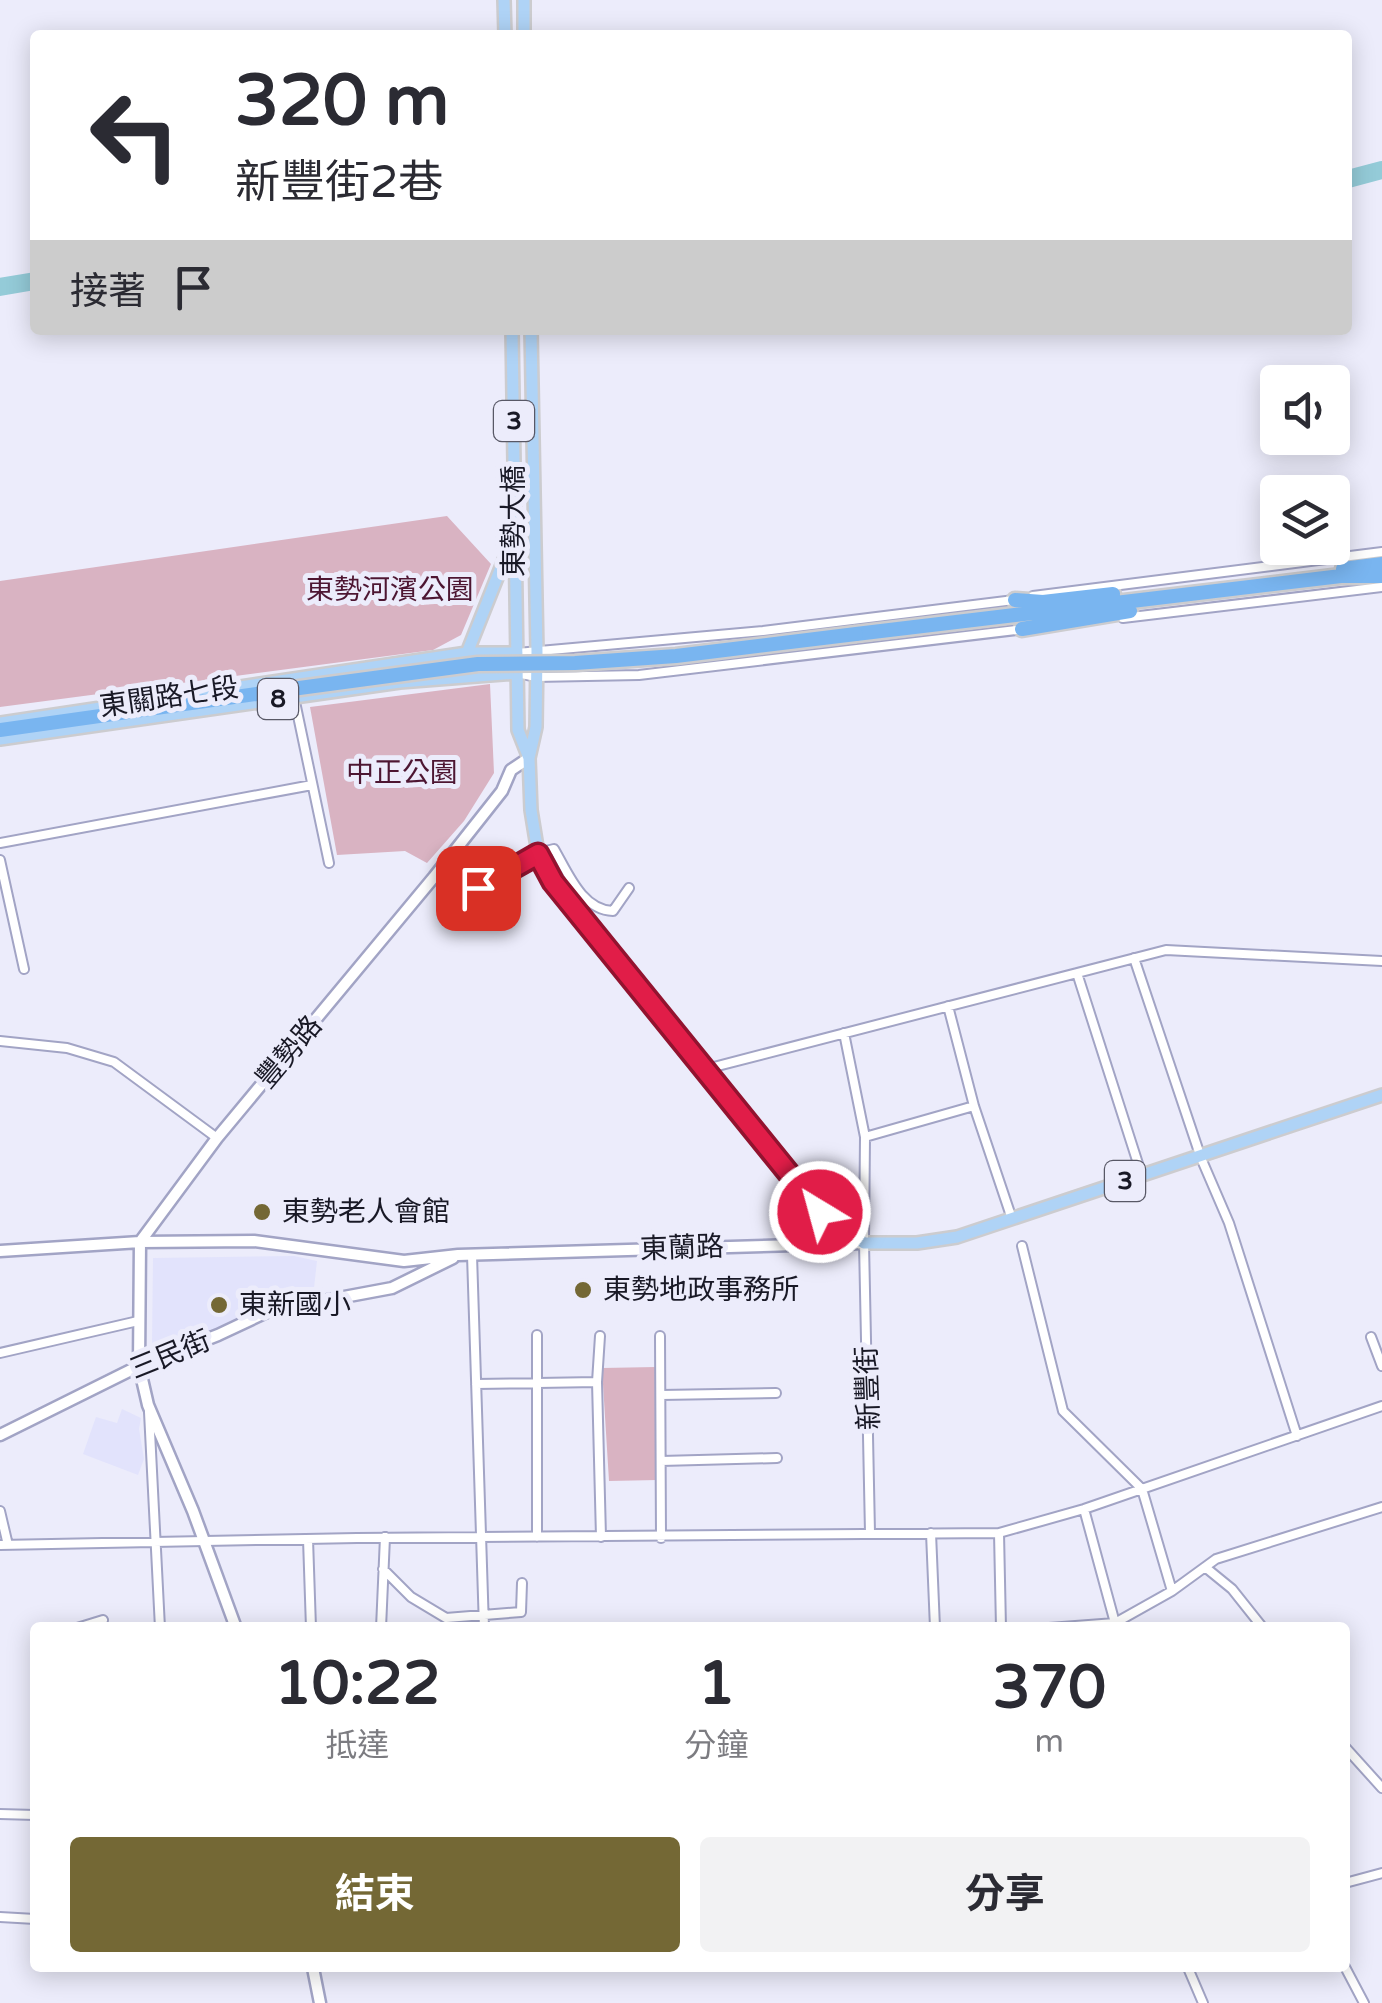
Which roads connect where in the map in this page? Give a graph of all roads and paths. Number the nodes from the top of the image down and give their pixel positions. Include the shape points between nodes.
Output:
1 (504, 0) edge
2 (524, 0) edge
3 (504, 30) edge
4 (524, 30) edge
5 (512, 335) edge
6 (531, 335) edge
7 (514, 536) junction
8 (1382, 552) edge
9 (1382, 566) edge
10 (1340, 576) junction
11 (1382, 577) edge
12 (1382, 587) edge
13 (1015, 600) junction
14 (1022, 629) junction
15 (537, 652) junction
16 (466, 653) junction
17 (516, 653) junction
18 (398, 664) junction
19 (517, 673) junction
20 (536, 677) junction
21 (400, 682) junction
22 (293, 693) junction
23 (0, 722) edge
24 (0, 730) edge
25 (0, 739) edge
26 (529, 758) junction
27 (312, 785) junction
28 (0, 844) edge
29 (538, 854) junction
30 (0, 860) edge
31 (329, 863) dead end
32 (478, 888) dead end
33 (628, 888) dead end
34 (1134, 958) junction
35 (1382, 961) edge
36 (24, 970) dead end
37 (1077, 972) junction
38 (948, 1006) junction
39 (844, 1034) junction
40 (0, 1040) edge
41 (706, 1069) junction
42 (1382, 1095) edge
43 (974, 1106) junction
44 (865, 1137) junction
45 (217, 1138) junction
46 (1201, 1158) junction
47 (1142, 1176) junction
48 (1012, 1219) junction
49 (140, 1242) junction
50 (864, 1244) junction
51 (1022, 1246) dead end
52 (0, 1252) edge
53 (472, 1254) junction
54 (458, 1255) junction
55 (138, 1321) junction
56 (538, 1336) dead end
57 (600, 1336) dead end
58 (660, 1336) dead end
59 (1371, 1337) dead end
60 (0, 1353) edge
61 (139, 1366) junction
62 (1382, 1366) edge
63 (597, 1382) junction
64 (536, 1383) junction
65 (476, 1384) junction
66 (776, 1393) dead end
67 (661, 1395) junction
68 (148, 1404) junction
69 (1382, 1406) edge
70 (0, 1436) edge
71 (1298, 1436) junction
72 (777, 1458) dead end
73 (661, 1461) junction
74 (1142, 1489) junction
75 (1382, 1507) edge
76 (1084, 1508) junction
77 (0, 1511) edge
78 (870, 1533) junction
79 (932, 1533) junction
80 (999, 1533) junction
81 (481, 1537) junction
82 (537, 1537) junction
83 (601, 1537) junction
84 (386, 1538) junction
85 (661, 1538) junction
86 (308, 1539) junction
87 (154, 1542) junction
88 (204, 1542) junction
89 (4, 1545) edge
90 (1205, 1567) junction
91 (383, 1570) junction
92 (522, 1583) dead end
93 (1172, 1591) junction
94 (484, 1616) junction
95 (103, 1620) dead end
96 (96, 1622) edge
97 (160, 1622) edge
98 (234, 1622) edge
99 (311, 1622) edge
100 (382, 1622) edge
101 (484, 1622) edge
102 (935, 1622) edge
103 (1001, 1622) edge
104 (1115, 1622) edge
105 (1121, 1622) edge
106 (1258, 1622) edge
107 (1350, 1753) edge
108 (1382, 1788) edge
109 (0, 1814) edge
110 (30, 1815) edge
111 (1382, 1873) edge
112 (1350, 1882) edge
113 (0, 1917) edge
114 (30, 1919) edge
115 (314, 1972) edge
116 (1190, 1972) edge
117 (1347, 1972) edge
118 (320, 2003) edge
119 (1203, 2003) edge
120 (1364, 2003) edge

1 - 3 main road
2 - 4 main road
5 - 7 main road, 東勢大橋 / 3
6 - 15 main road, 東勢大橋 / 3
7 - 16 main road
7 - 17 main road, 東勢大橋 / 3
8 - 13 street
9 - 10 highway
9 - 13 highway
10 - 11 highway
10 - 22 highway, bridge via 676,656 478,664
11 - 14 highway
12 - 14 street
13 - 15 street
14 - 20 street via 639,675
15 - 17 street
15 - 20 main road, 3
16 - 17 main road, 東關路七段 / 8
16 - 18 main road, 東關路七段 / 8
17 - 19 main road, 3
18 - 21 main road
18 - 23 main road, 東關路七段 / 8
19 - 20 street
19 - 21 main road, 東關路七段 / 8
19 - 26 main road, 3 via 518,730
20 - 26 main road, 3
21 - 22 main road, 東關路七段 / 8
22 - 24 highway
22 - 25 main road, 東關路七段 / 8
22 - 27 street
26 - 29 main road, 3
26 - 45 street, 豐勢路 via 511,770 434,877
27 - 28 street
27 - 31 street
29 - 32 street
29 - 33 street via 554,849 587,902 600,911 612,911
29 - 41 main road, 3 via 553,882
30 - 36 street
34 - 35 street via 1188,949
34 - 37 street
34 - 46 street
37 - 38 street
37 - 47 street
38 - 39 street
38 - 43 street
39 - 41 street
39 - 44 street, 新豐街
40 - 45 street via 114,1062
41 - 50 main road, 3 via 820,1212
42 - 46 main road, 東蘭路 / 3
43 - 44 street
43 - 48 street
44 - 50 street, 新豐街
45 - 49 street, 豐勢路
46 - 47 main road, 東蘭路 / 3
46 - 71 street via 1229,1223
47 - 48 main road, 東蘭路 / 3
48 - 50 main road, 東蘭路 / 3 via 957,1237
49 - 52 street
49 - 54 street, 東蘭路 via 267,1241 404,1260
49 - 55 street
50 - 53 street, 東蘭路
50 - 78 street, 新豐街
51 - 74 street via 1063,1411
53 - 54 street, 東蘭路
53 - 65 street
54 - 61 street, 三民街 via 392,1288 269,1311
55 - 60 street
55 - 61 street
56 - 64 street
57 - 63 street
58 - 67 street
59 - 62 street
61 - 68 street
61 - 70 street, 三民街
63 - 64 street
63 - 83 street
64 - 65 street
64 - 82 street
65 - 81 street
66 - 67 street
67 - 73 street
68 - 87 street
68 - 88 street
69 - 71 street
71 - 74 street
72 - 73 street
73 - 85 street
74 - 76 street
74 - 93 street
75 - 90 street
76 - 80 street
76 - 104 street
77 - 89 street
78 - 79 street
78 - 85 street
79 - 80 street
79 - 102 street
80 - 103 street
81 - 82 street
81 - 84 street
81 - 94 street
82 - 83 street
83 - 85 street
84 - 86 street
84 - 91 street
86 - 88 street
86 - 99 street
87 - 88 street
87 - 89 street
87 - 97 street
88 - 98 street
90 - 93 street
90 - 106 street
91 - 94 street via 446,1618
91 - 100 street
92 - 94 street via 521,1612
93 - 105 street
94 - 101 street
95 - 96 street
107 - 108 street
109 - 110 street
111 - 112 street
113 - 114 street
115 - 118 street
116 - 119 street
117 - 120 street

